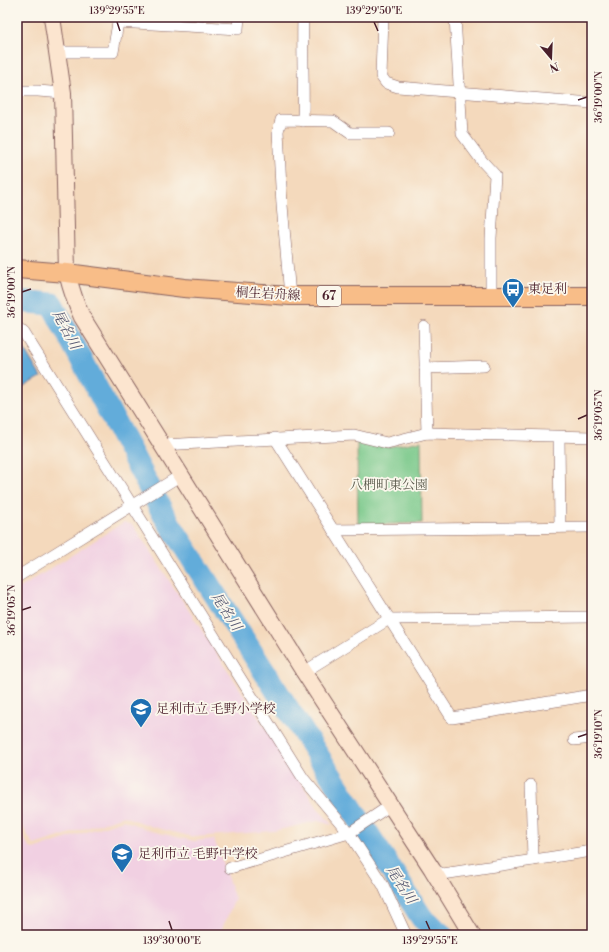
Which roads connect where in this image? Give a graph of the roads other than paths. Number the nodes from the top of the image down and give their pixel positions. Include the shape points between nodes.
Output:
1 (52, 17) edge
2 (239, 17) edge
3 (304, 17) edge
4 (382, 17) edge
5 (455, 17) edge
6 (118, 20) edge
7 (57, 52) junction
8 (17, 91) edge
9 (459, 91) junction
10 (63, 93) junction
11 (592, 103) edge
12 (304, 121) junction
13 (390, 133) dead end
14 (17, 269) edge
15 (67, 273) junction
16 (290, 296) junction
17 (592, 296) edge
18 (491, 297) junction
19 (17, 326) edge
20 (424, 326) dead end
21 (484, 366) dead end
22 (425, 368) junction
23 (427, 433) junction
24 (560, 437) junction
25 (592, 437) edge
26 (274, 438) junction
27 (162, 445) junction
28 (181, 475) junction
29 (132, 505) junction
30 (560, 527) junction
31 (592, 527) edge
32 (333, 530) junction
33 (17, 577) edge
34 (592, 617) edge
35 (389, 619) junction
36 (304, 672) junction
37 (592, 694) edge
38 (592, 738) edge
39 (574, 740) dead end
40 (531, 785) dead end
41 (390, 805) junction
42 (351, 831) junction
43 (592, 851) edge
44 (533, 860) junction
45 (230, 868) dead end
46 (432, 869) junction
47 (468, 930) edge
48 (406, 935) edge

1 - 7 street
2 - 6 street via 238,29
3 - 12 street
4 - 9 street via 381,76 386,84
5 - 9 street
6 - 7 street via 113,52
7 - 10 street
8 - 10 street
9 - 11 street
9 - 18 street via 462,134 495,175
10 - 15 street
12 - 13 street via 333,121 350,133
12 - 16 street via 281,120 278,131
14 - 15 main road, 桐生岩舟線 / 67
15 - 16 main road, 桐生岩舟線 / 67 via 184,288
15 - 27 street via 71,292 82,317
16 - 18 main road, 桐生岩舟線 / 67
17 - 18 main road, 桐生岩舟線 / 67
19 - 29 street via 24,333
20 - 22 street
21 - 22 street
22 - 23 street
23 - 24 street
23 - 26 street via 388,443 354,435
24 - 25 street
24 - 30 street
26 - 27 street
26 - 32 street
27 - 28 street
28 - 29 street
28 - 36 street
29 - 33 street
29 - 42 street via 303,778
30 - 31 street
30 - 32 street
32 - 35 street
34 - 35 street
35 - 36 street
35 - 37 street via 452,718
36 - 41 street
38 - 39 street
40 - 44 street
41 - 42 street
41 - 46 street
42 - 45 street
42 - 48 street via 383,885
43 - 44 street
44 - 46 street via 443,874
46 - 47 street

